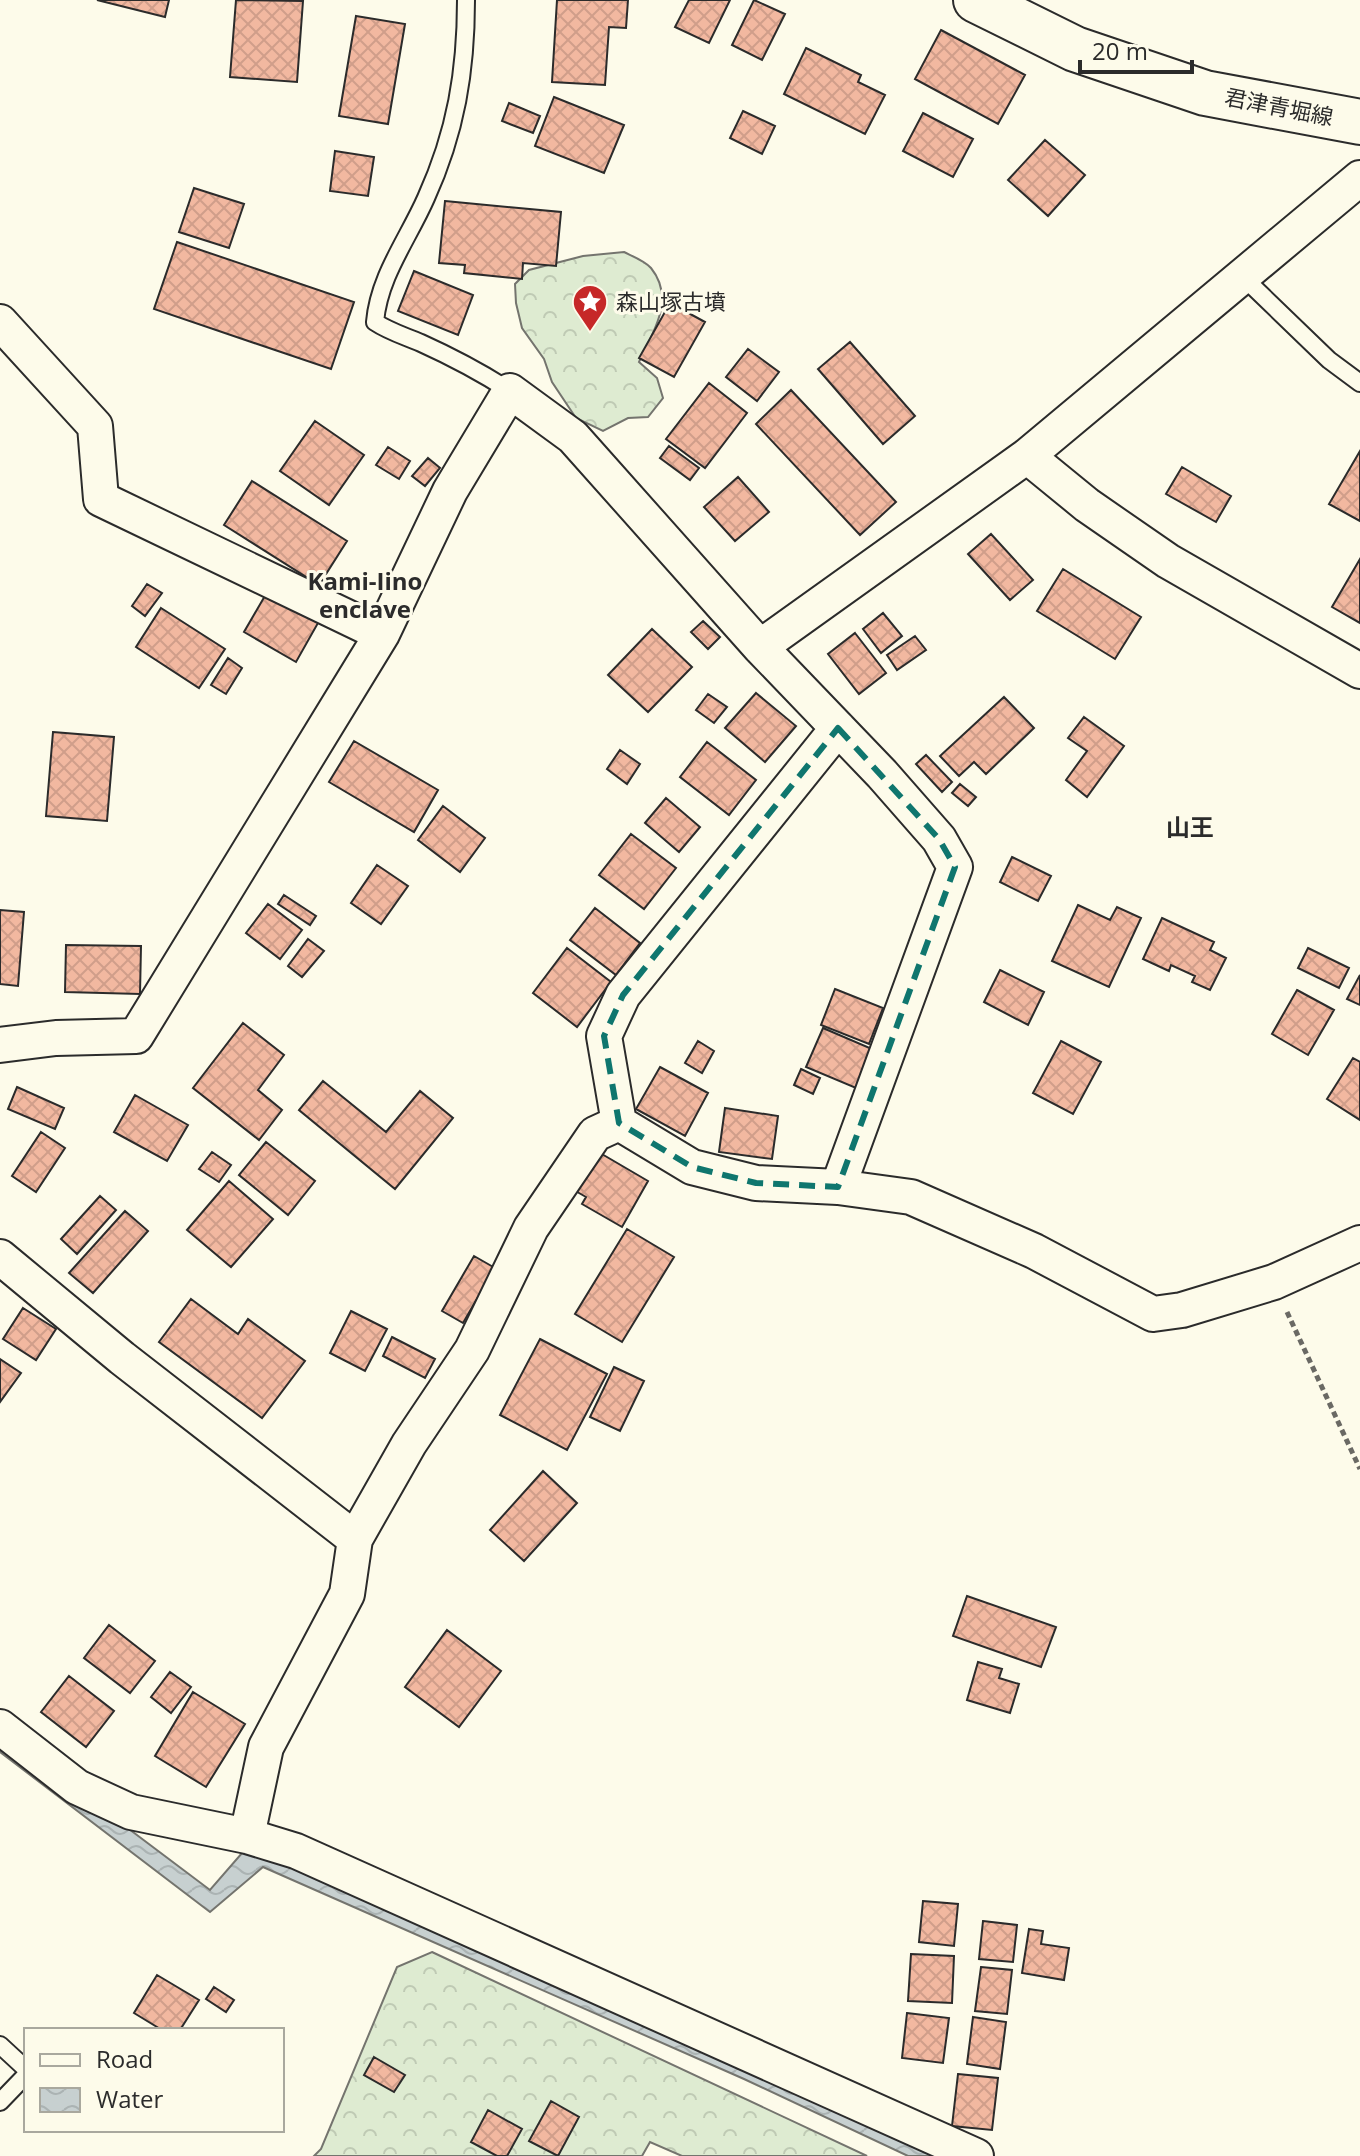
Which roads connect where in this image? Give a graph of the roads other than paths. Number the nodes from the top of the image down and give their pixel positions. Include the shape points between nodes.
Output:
1 (466, 0) edge
2 (976, 0) edge
3 (1360, 122) edge
4 (1360, 178) edge
5 (1242, 276) junction
6 (0, 322) edge
7 (1360, 383) edge
8 (510, 391) junction
9 (1027, 456) junction
10 (382, 634) junction
11 (760, 647) junction
12 (1360, 671) edge
13 (838, 728) junction
14 (0, 1045) edge
15 (619, 1123) junction
16 (838, 1187) junction
17 (1360, 1243) edge
18 (0, 1257) edge
19 (355, 1539) junction
20 (0, 1727) edge
21 (247, 1836) junction
22 (0, 2045) edge
23 (24, 2070) edge
24 (24, 2074) edge
25 (0, 2102) edge
26 (976, 2156) edge

1 - 8 lane via 461,90 446,144 377,300 375,322
2 - 3 main road, 君津青堀線 via 1075,49 1205,93
4 - 5 street
5 - 7 lane
5 - 9 street
6 - 10 street via 95,426 101,499
8 - 10 street via 450,491
8 - 11 street via 573,437
9 - 11 street
9 - 12 street via 1168,561
10 - 14 street via 136,1036
11 - 13 street
13 - 15 street via 623,995 604,1036
13 - 16 street via 939,839 955,867
15 - 16 street via 692,1167 756,1183
15 - 19 street via 595,1134 531,1228 472,1350 409,1444
16 - 17 street via 911,1197 1034,1251 1153,1314 1274,1282
18 - 19 street
19 - 21 street via 347,1594 266,1747
20 - 21 street via 77,1787 131,1812
21 - 26 street via 296,1851
22 - 23 lane
24 - 25 lane

